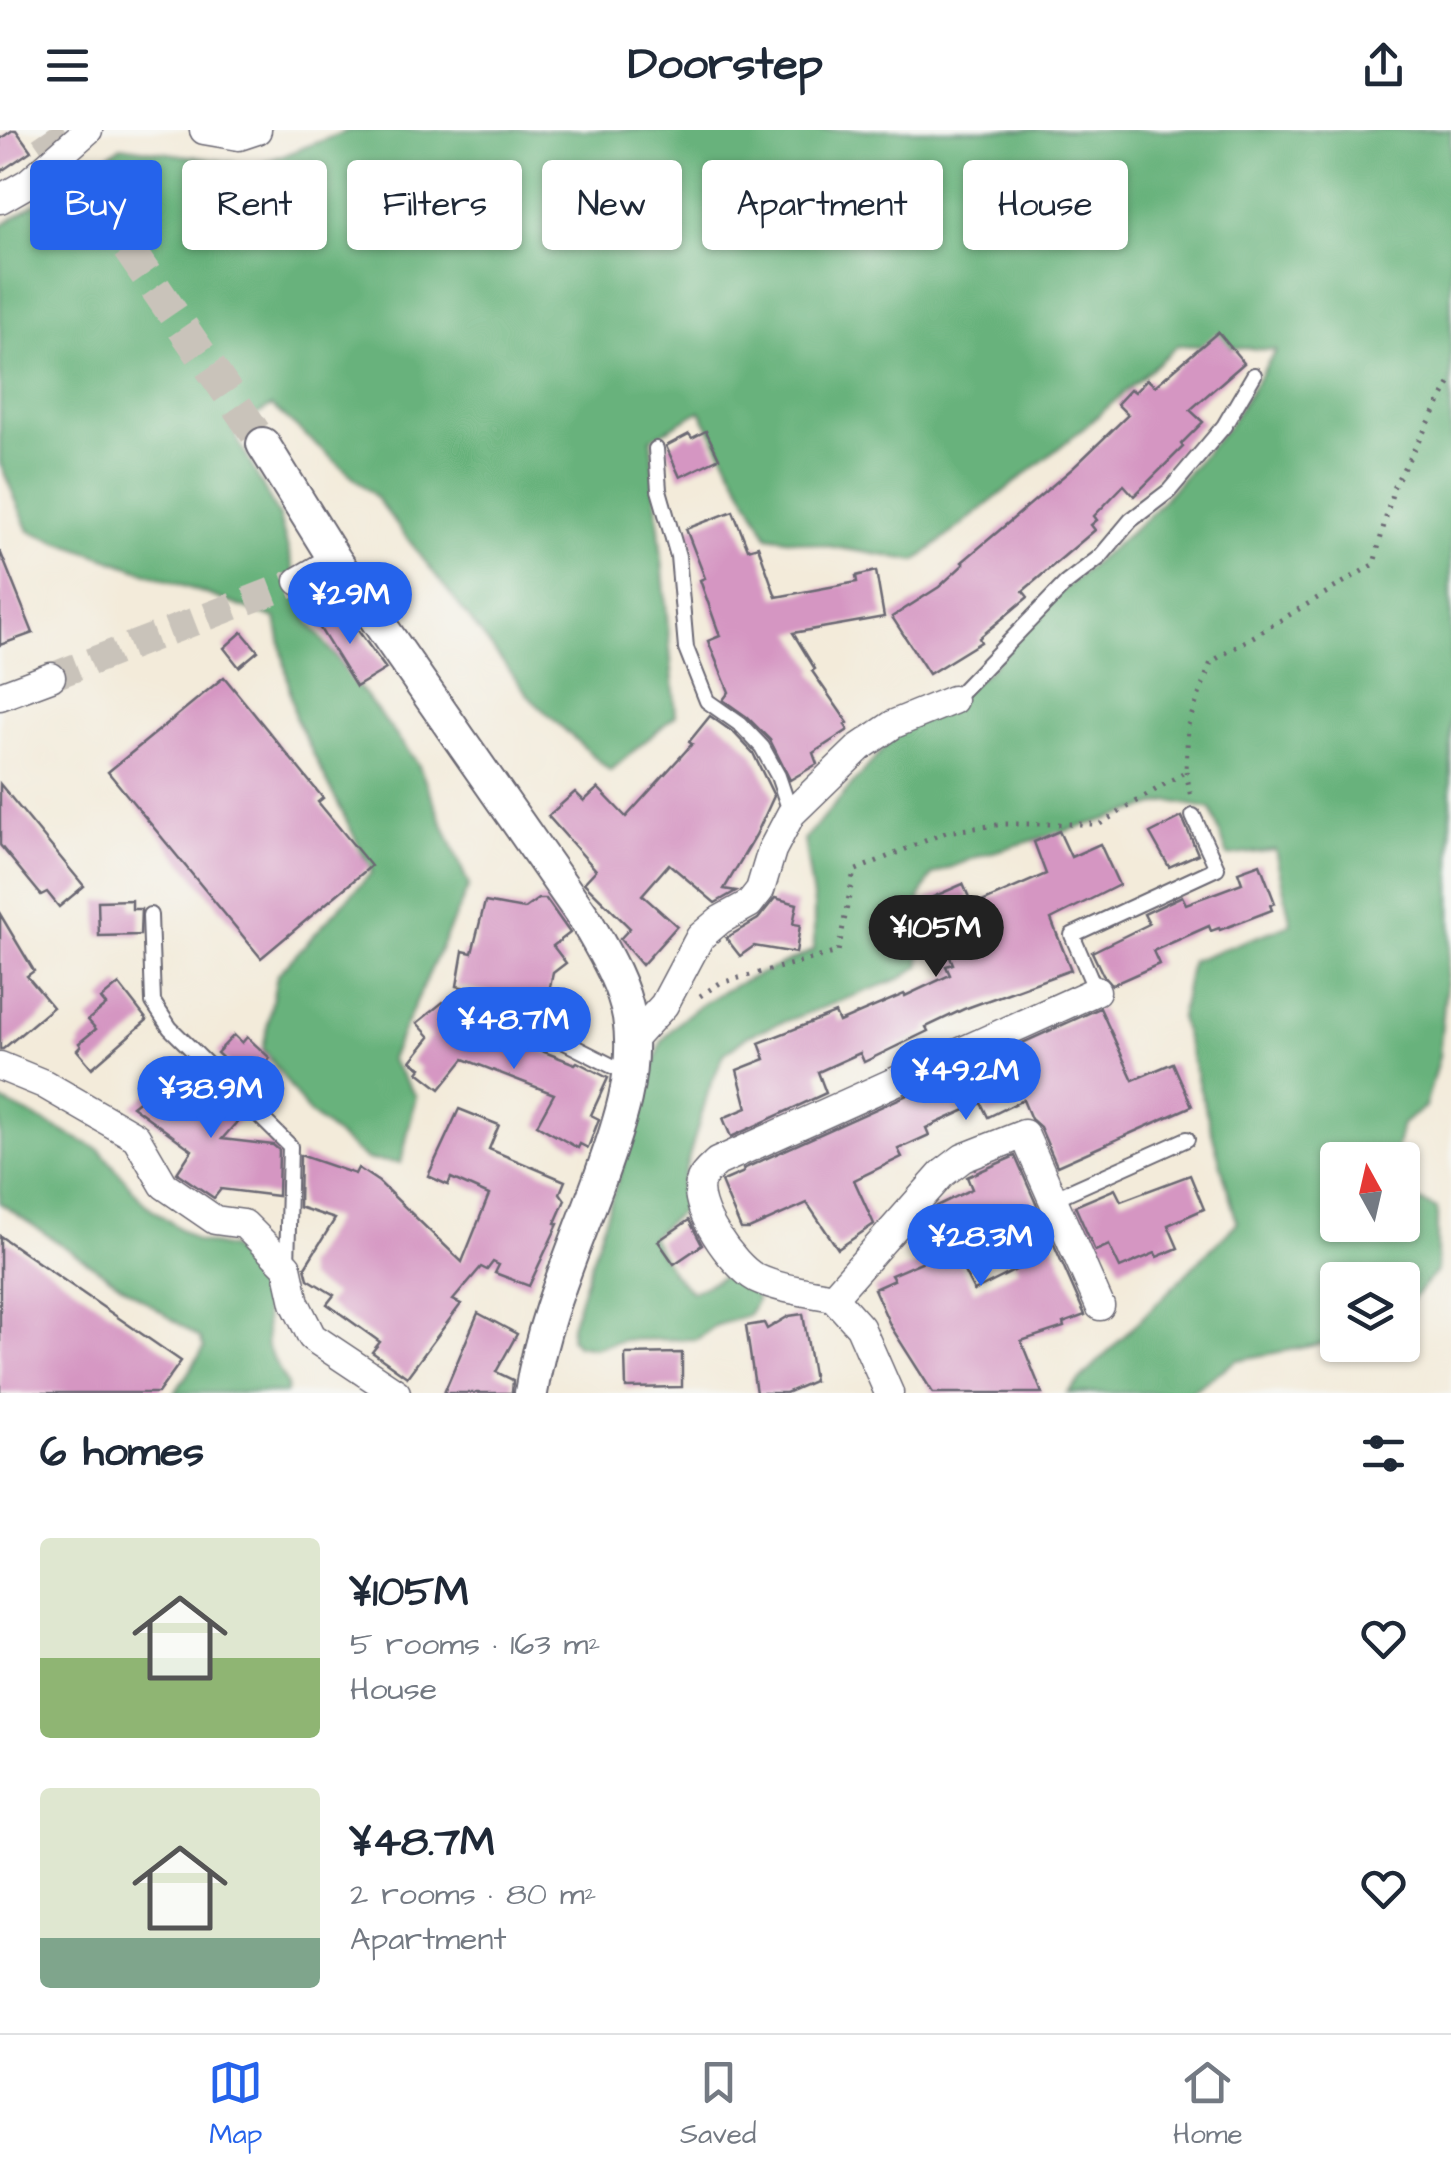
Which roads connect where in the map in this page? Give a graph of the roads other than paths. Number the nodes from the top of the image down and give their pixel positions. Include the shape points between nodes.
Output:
1 (88, 130) edge
2 (257, 130) edge
3 (211, 131) edge
4 (0, 200) edge
5 (1254, 375) dead end
6 (263, 444) tunnel mouth
7 (656, 450) dead end
8 (335, 560) junction
9 (299, 581) tunnel mouth
10 (50, 677) tunnel mouth
11 (0, 696) edge
12 (953, 700) joint
13 (792, 814) junction
14 (1193, 816) dead end
15 (150, 915) dead end
16 (1096, 990) joint
17 (472, 1008) dead end
18 (630, 1042) junction
19 (0, 1066) edge
20 (630, 1075) junction
21 (1187, 1139) dead end
22 (1053, 1199) junction
23 (288, 1266) junction
24 (833, 1297) junction
25 (1100, 1306) dead end
26 (396, 1393) edge
27 (531, 1393) edge
28 (889, 1393) edge

1 - 4 street
2 - 3 street via 239,136
5 - 12 lane via 1224,426 1169,491 1131,520
6 - 8 street
7 - 13 lane via 659,490 678,556 686,648 707,702 762,747
8 - 9 street
8 - 18 street via 585,919 619,986
10 - 11 street
12 - 13 street via 871,739
13 - 18 street via 760,890 700,936 664,1005
14 - 16 lane via 1217,868 1072,934
15 - 23 lane via 153,1002 170,1028 290,1146
16 - 24 street via 717,1162 702,1177 704,1212 735,1263 757,1278
17 - 20 lane via 504,1011
18 - 20 street
19 - 23 street via 136,1138 164,1185 215,1220 244,1224
20 - 27 street
21 - 22 lane
22 - 24 street via 1024,1134 962,1158
22 - 25 street
23 - 26 street via 295,1303 312,1337
24 - 28 street via 860,1328

